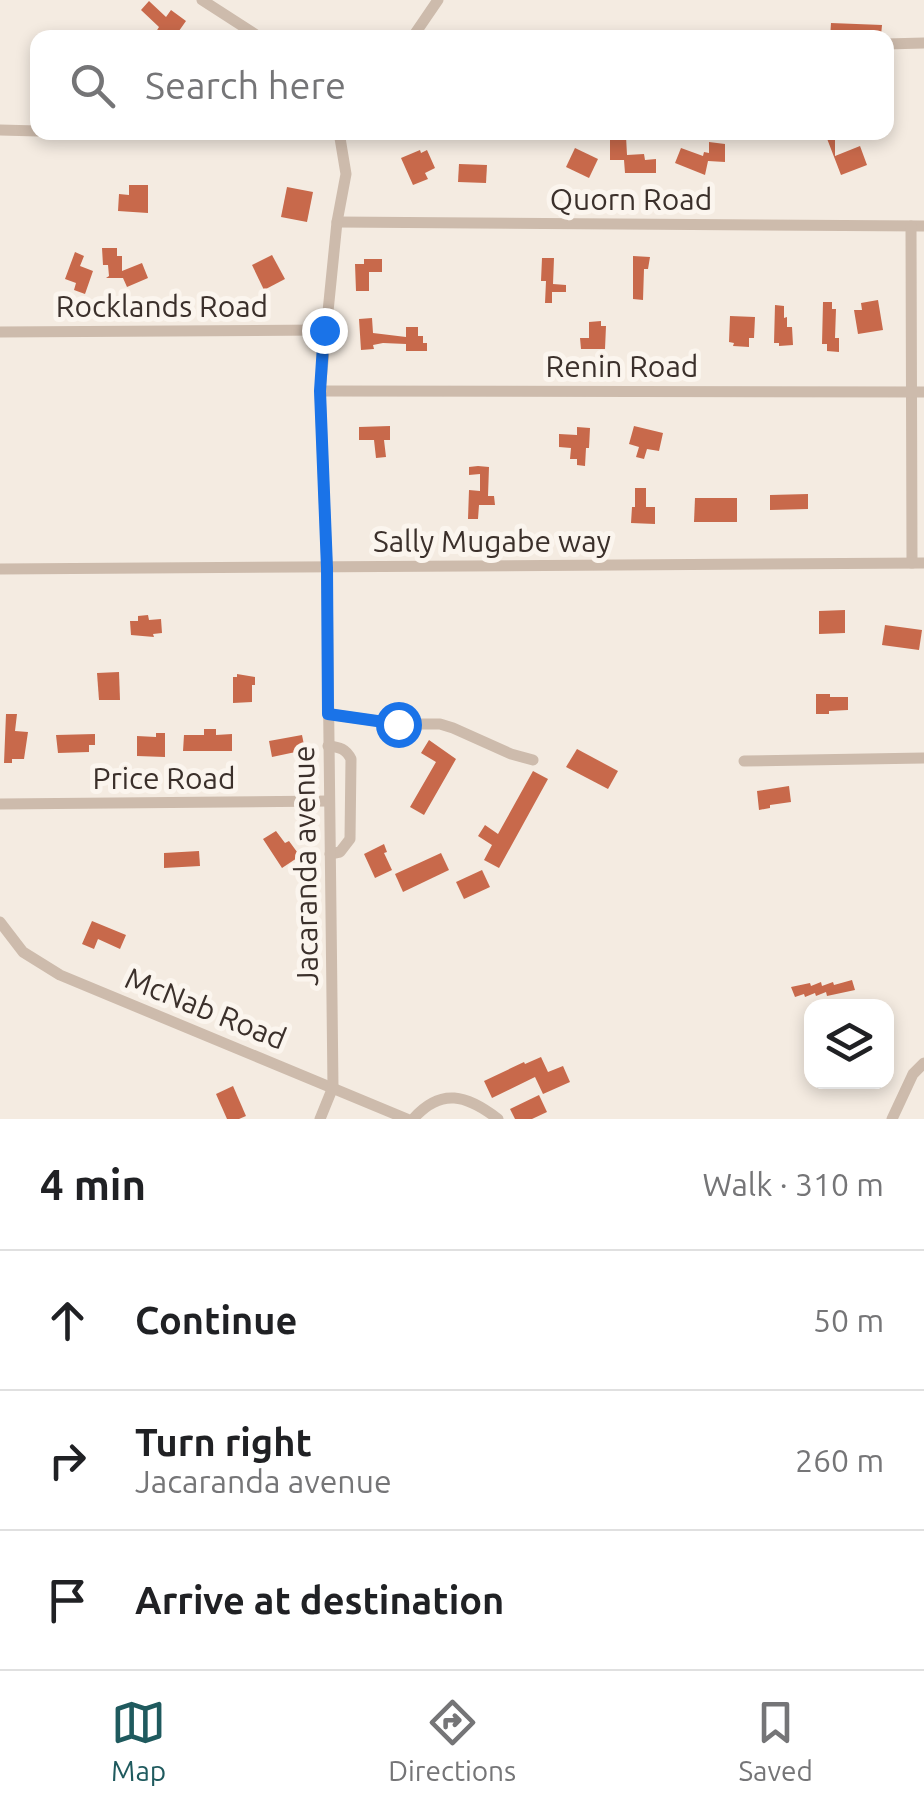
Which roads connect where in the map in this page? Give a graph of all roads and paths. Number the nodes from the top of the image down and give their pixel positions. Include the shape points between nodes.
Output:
1 (202, 0) edge
2 (438, 0) edge
3 (244, 30) edge
4 (417, 30) edge
5 (894, 44) edge
6 (924, 44) edge
7 (0, 130) edge
8 (30, 130) edge
9 (340, 140) edge
10 (337, 222) junction
11 (917, 226) edge
12 (324, 330) junction
13 (0, 332) edge
14 (320, 391) junction
15 (918, 392) edge
16 (918, 563) edge
17 (327, 568) junction
18 (0, 569) edge
19 (328, 714) junction
20 (328, 746) junction
21 (924, 758) edge
22 (533, 760) dead end
23 (744, 761) dead end
24 (329, 802) junction
25 (0, 804) edge
26 (330, 854) junction
27 (0, 922) edge
28 (924, 1063) edge
29 (333, 1087) junction
30 (320, 1119) edge
31 (410, 1119) edge
32 (498, 1119) edge
33 (892, 1119) edge

1 - 3 street
2 - 4 street
5 - 6 street
7 - 8 street
9 - 10 street, Jacaranda avenue via 346,174
10 - 11 street, Quorn Road
10 - 12 street, Jacaranda avenue
11 - 15 street
12 - 13 street, Rocklands Road
12 - 14 street, Jacaranda avenue
14 - 15 street, Renin Road
14 - 17 street, Jacaranda avenue
15 - 16 street
16 - 17 street, Sally Mugabe way
17 - 18 street, Sally Mugabe way
17 - 19 street, Jacaranda avenue
19 - 20 street, Jacaranda avenue
19 - 22 street via 440,724
20 - 24 street, Jacaranda avenue
20 - 26 street via 348,752 351,760 350,839
21 - 23 street
24 - 25 street, Price Road
24 - 26 street, Jacaranda avenue
26 - 29 street, Jacaranda avenue
27 - 29 street, McNab Road via 23,952 60,976
28 - 33 street
29 - 30 street, Jacaranda avenue
29 - 31 street, McNab Road
31 - 32 street via 446,1097

